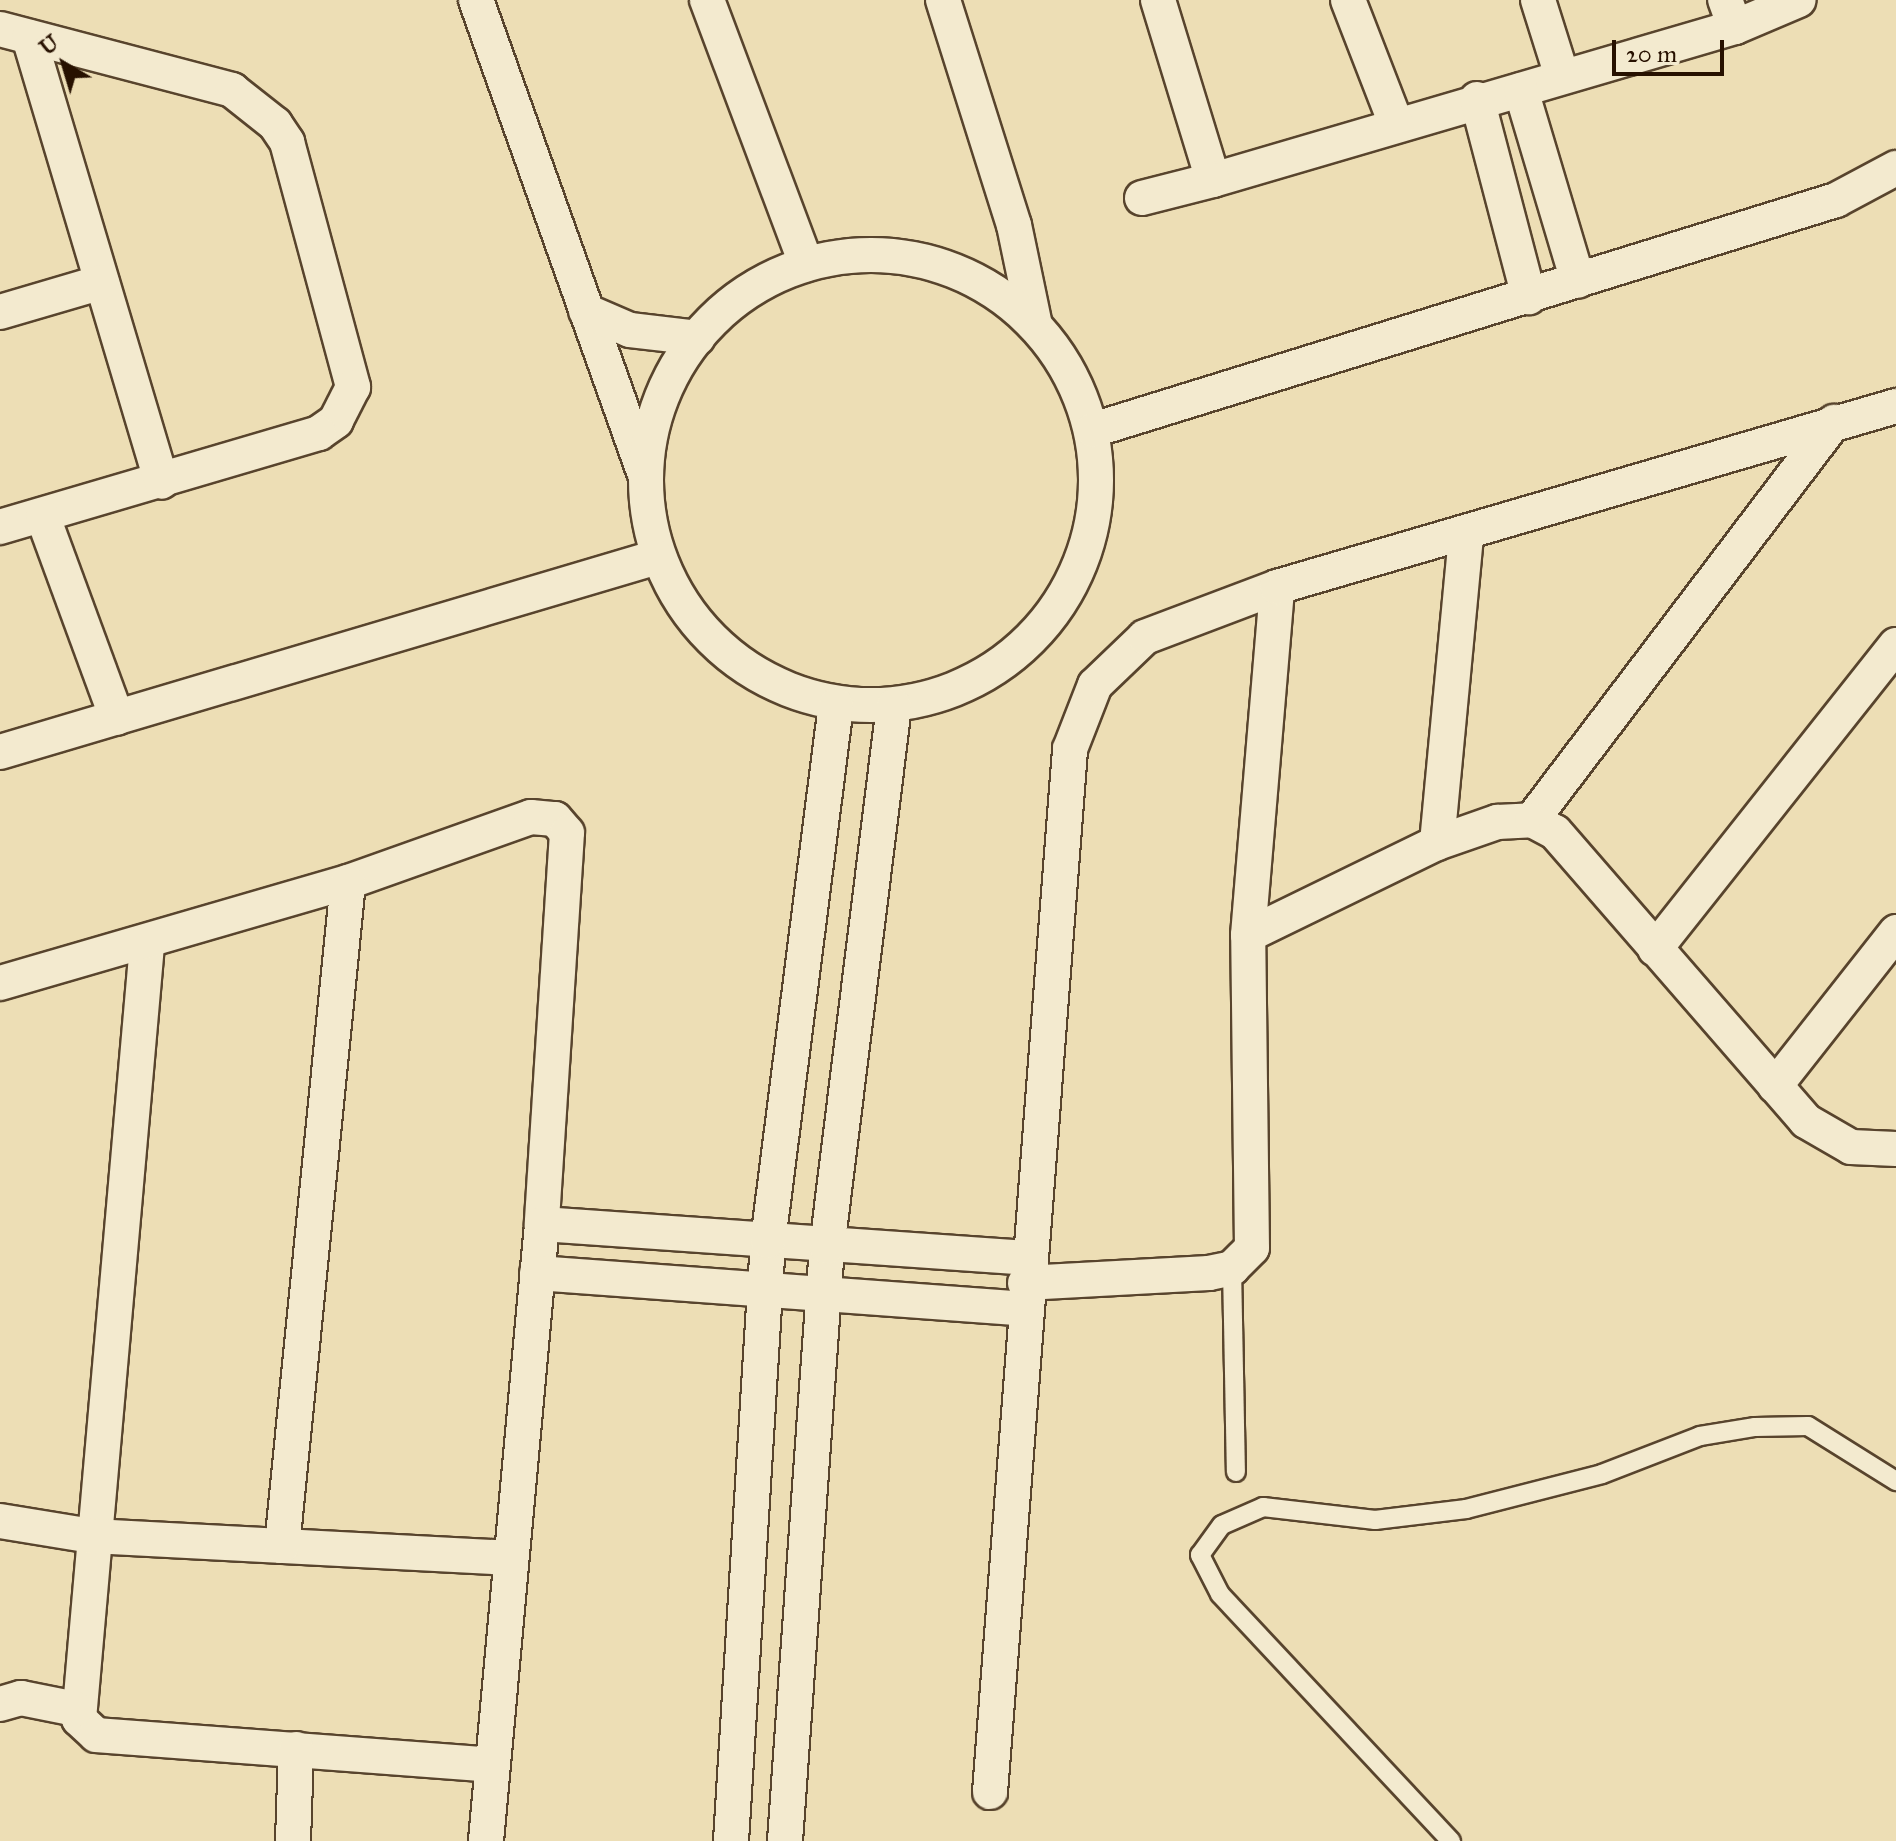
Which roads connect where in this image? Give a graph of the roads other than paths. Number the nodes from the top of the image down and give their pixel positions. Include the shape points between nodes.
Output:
1 (476, 0) edge
2 (707, 0) edge
3 (943, 0) edge
4 (1158, 0) edge
5 (1348, 0) edge
6 (1538, 0) edge
7 (1799, 0) edge
8 (1730, 14) edge
9 (14, 33) edge
10 (1562, 76) junction
11 (1521, 90) junction
12 (1477, 99) junction
13 (1396, 124) junction
14 (1896, 168) edge
15 (1213, 180) junction
16 (1142, 198) dead end
17 (806, 264) junction
18 (1578, 281) junction
19 (102, 282) junction
20 (1529, 297) junction
21 (586, 311) junction
22 (0, 312) edge
23 (1034, 321) junction
24 (698, 338) junction
25 (1896, 406) edge
26 (1834, 422) junction
27 (1093, 430) junction
28 (644, 474) junction
29 (162, 482) junction
30 (43, 517) junction
31 (0, 527) edge
32 (1466, 535) junction
33 (657, 557) junction
34 (1277, 587) junction
35 (1896, 645) edge
36 (836, 705) junction
37 (894, 706) junction
38 (117, 718) junction
39 (0, 752) edge
40 (1532, 820) junction
41 (1437, 843) junction
42 (348, 882) junction
43 (1896, 932) edge
44 (1248, 935) junction
45 (147, 945) junction
46 (1655, 949) junction
47 (0, 983) edge
48 (1775, 1086) junction
49 (1896, 1149) edge
50 (542, 1224) junction
51 (768, 1241) junction
52 (827, 1247) junction
53 (1232, 1268) junction
54 (537, 1273) junction
55 (1025, 1283) junction
56 (764, 1292) junction
57 (823, 1294) junction
58 (1236, 1472) dead end
59 (1896, 1481) edge
60 (0, 1521) edge
61 (92, 1536) junction
62 (282, 1546) junction
63 (508, 1558) junction
64 (0, 1704) edge
65 (76, 1709) junction
66 (296, 1749) junction
67 (491, 1765) junction
68 (990, 1792) dead end
69 (293, 1841) edge
70 (486, 1841) edge
71 (731, 1841) edge
72 (785, 1841) edge
73 (1451, 1841) edge

1 - 21 street
2 - 17 street
3 - 23 street via 1014,225
4 - 15 street
5 - 13 street
6 - 10 street
7 - 8 street
8 - 10 street
9 - 19 street
9 - 29 street via 232,90 287,142 351,369 347,405 319,433
10 - 11 street
11 - 12 street
11 - 18 street
12 - 13 street
12 - 20 street
13 - 15 street
14 - 18 street via 1836,200
15 - 16 street
17 - 23 street via 888,254 968,274
17 - 24 street via 755,286
18 - 20 street
19 - 22 street
19 - 29 street
20 - 27 street
21 - 24 street via 630,330
21 - 28 street
23 - 27 street via 1071,372
24 - 28 street via 653,418
25 - 26 street
26 - 32 street
26 - 40 street
27 - 37 street via 1098,493 1085,555 1056,612 1011,658 957,690
28 - 33 street
29 - 30 street
30 - 31 street
30 - 38 street
32 - 34 street
32 - 41 street
33 - 36 street via 697,627 760,678
33 - 38 street
34 - 44 street
34 - 55 street via 1145,637 1095,685 1080,712 1070,749
35 - 46 street
36 - 37 street
36 - 51 street
37 - 52 street
38 - 39 street
40 - 41 street via 1497,822
40 - 46 street via 1555,832
41 - 44 street
42 - 45 street
42 - 50 street via 531,817 555,819 567,833
42 - 62 street
43 - 48 street
44 - 53 street via 1254,1234 1245,1260
45 - 47 street
45 - 61 street
46 - 48 street
48 - 49 street via 1828,1139
50 - 51 street
50 - 54 street
51 - 52 street
51 - 56 street
52 - 55 street
52 - 57 street
53 - 55 street
53 - 58 lane
54 - 56 street
54 - 63 street
55 - 57 street
55 - 68 street
56 - 57 street
56 - 71 street
57 - 72 street
59 - 73 lane via 1808,1426 1755,1427 1700,1436 1602,1474 1466,1509 1375,1520 1263,1507 1222,1525 1200,1555 1220,1594
60 - 61 street
61 - 62 street
61 - 65 street
62 - 63 street
63 - 67 street
64 - 65 street via 21,1698
65 - 66 street via 96,1735
66 - 67 street
66 - 69 street
67 - 70 street

